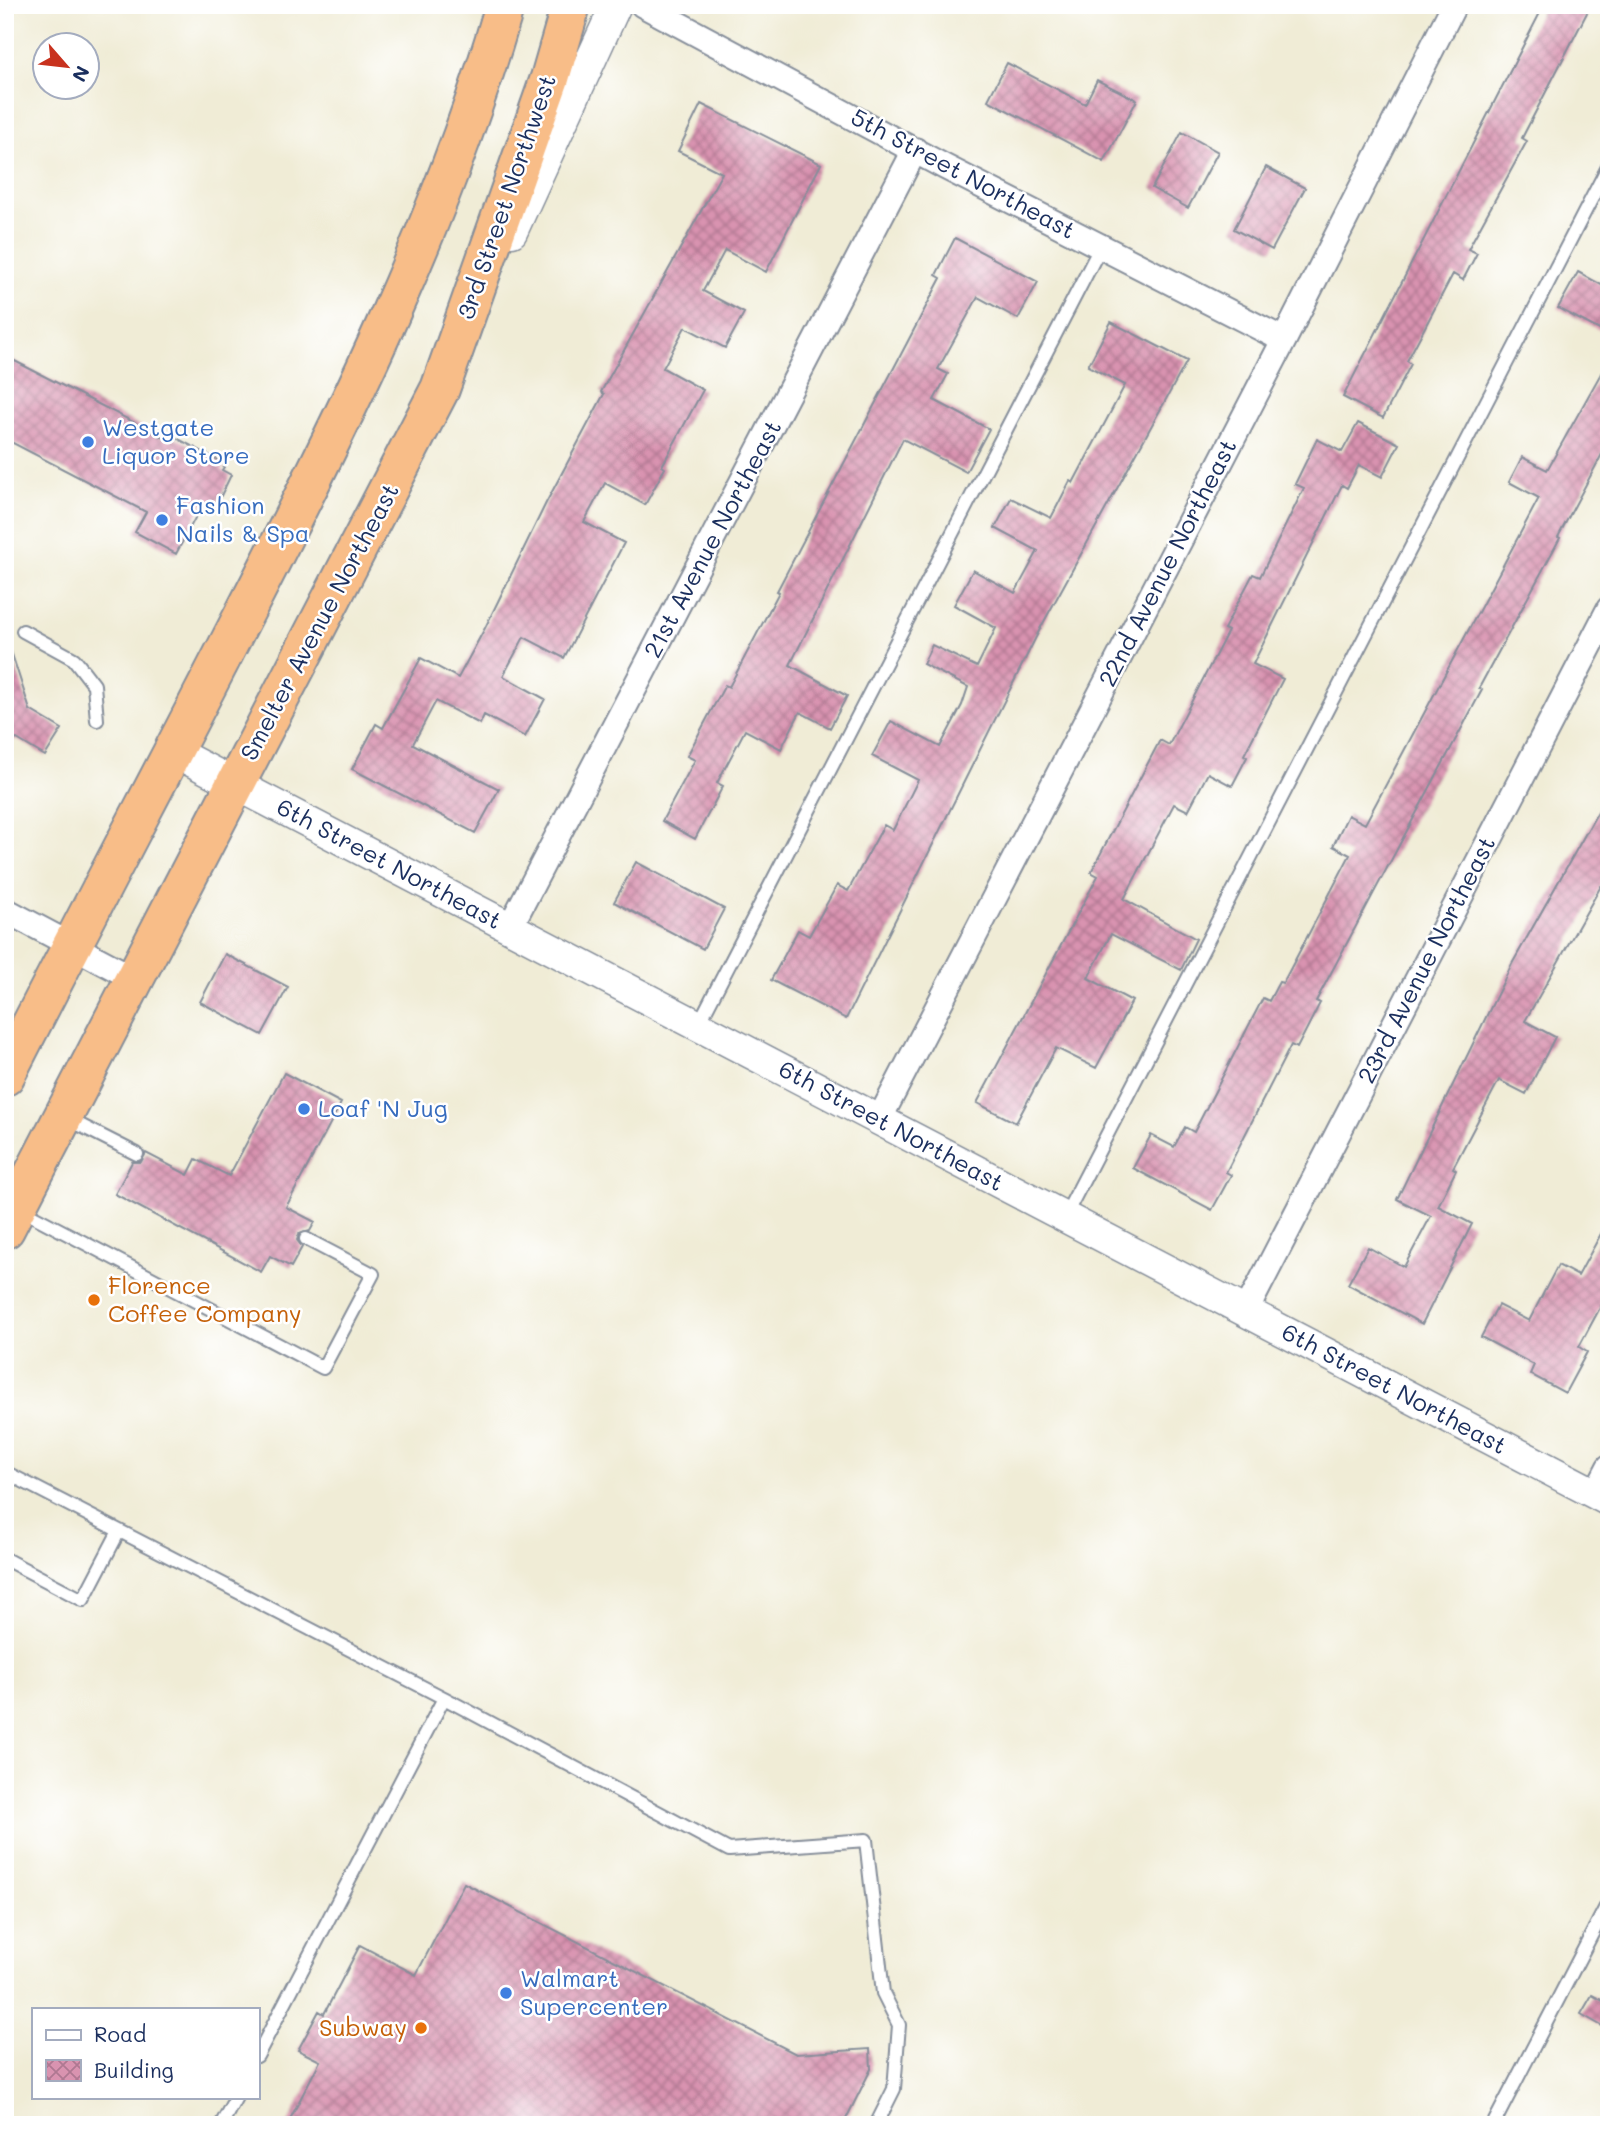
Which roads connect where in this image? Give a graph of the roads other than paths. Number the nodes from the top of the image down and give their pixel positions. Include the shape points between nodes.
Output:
1 (505, 5) edge
2 (571, 5) edge
3 (616, 5) edge
4 (643, 5) edge
5 (1454, 5) edge
6 (915, 150) junction
7 (1609, 165) edge
8 (1101, 246) junction
9 (1284, 340) junction
10 (440, 388) junction
11 (1609, 609) edge
12 (23, 631) dead end
13 (97, 720) dead end
14 (174, 751) junction
15 (236, 784) junction
16 (5, 910) edge
17 (510, 927) junction
18 (72, 946) junction
19 (133, 978) junction
20 (698, 1026) junction
21 (5, 1076) edge
22 (62, 1116) junction
23 (879, 1120) junction
24 (136, 1154) dead end
25 (1064, 1217) junction
26 (11, 1218) edge
27 (306, 1239) dead end
28 (1246, 1311) junction
29 (1609, 1467) edge
30 (5, 1472) edge
31 (1602, 1497) edge
32 (119, 1531) junction
33 (5, 1559) edge
34 (444, 1698) junction
35 (1609, 1901) edge
36 (259, 2052) edge
37 (235, 2098) edge
38 (221, 2125) edge
39 (876, 2125) edge
40 (1493, 2125) edge

1 - 14 highway via 477,100 393,312 328,451
2 - 10 highway, 3rd Street Northwest via 550,78
3 - 10 street, Smelter Avenue Northeast
4 - 6 street, 5th Street Northeast
5 - 9 street, 22nd Avenue Northeast
6 - 8 street, 5th Street Northeast
6 - 17 street, 21st Avenue Northeast
7 - 25 lane
8 - 9 street, 5th Street Northeast
8 - 20 lane
9 - 23 street, 22nd Avenue Northeast
10 - 15 highway, Smelter Avenue Northeast
11 - 28 street, 23rd Avenue Northeast
12 - 13 lane via 74,659 94,685
14 - 15 street, 6th Street Northeast
14 - 18 highway
15 - 17 street, 6th Street Northeast
15 - 19 highway, Smelter Avenue Northeast
16 - 18 street
17 - 20 street, 6th Street Northeast
18 - 19 street
18 - 21 highway
19 - 22 highway, Smelter Avenue Northeast
20 - 23 street, 6th Street Northeast
22 - 24 lane
22 - 26 highway, Smelter Avenue Northeast
23 - 25 street, 6th Street Northeast
25 - 28 street, 6th Street Northeast
26 - 27 lane via 323,1368 373,1274
28 - 31 street, 6th Street Northeast
29 - 31 street
30 - 32 lane
32 - 33 lane via 83,1600
32 - 34 lane
34 - 36 lane
34 - 39 lane via 729,1850 866,1840 883,1993 900,2025 894,2090
35 - 40 lane
37 - 38 lane

